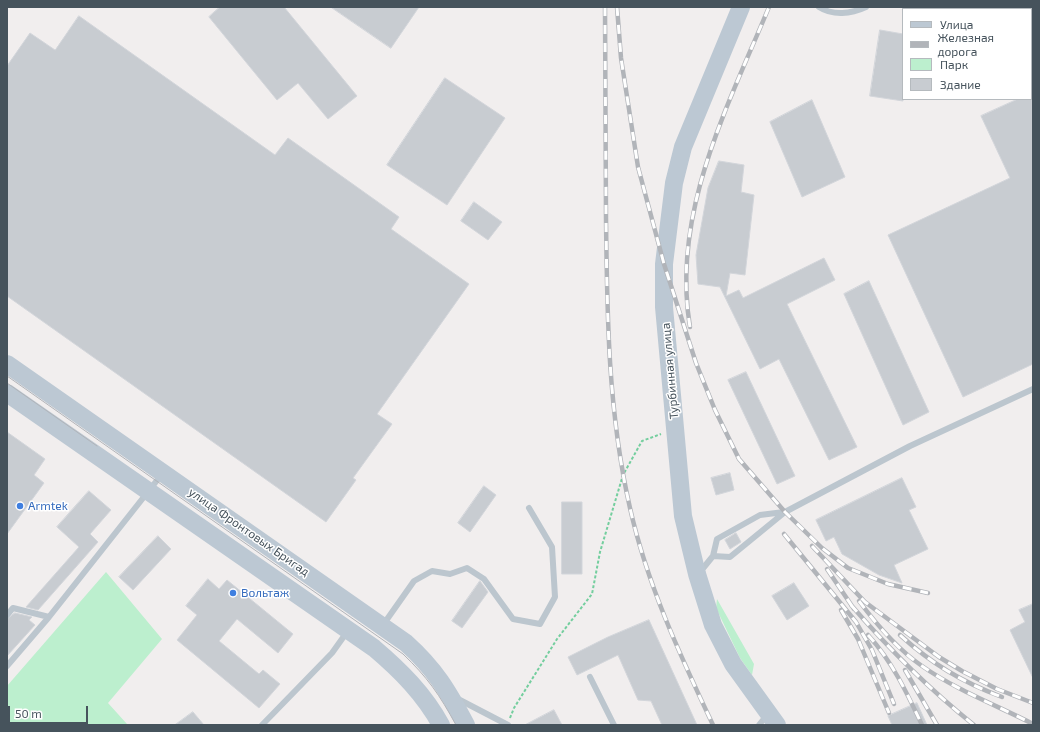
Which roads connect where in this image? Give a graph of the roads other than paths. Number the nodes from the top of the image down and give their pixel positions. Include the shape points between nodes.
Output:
1 (741, 7) edge
2 (819, 7) edge
3 (866, 7) edge
4 (7, 364) edge
5 (1033, 389) edge
6 (7, 393) edge
7 (163, 472) junction
8 (149, 491) junction
9 (529, 508) dead end
10 (785, 512) junction
11 (713, 556) junction
12 (697, 574) junction
13 (7, 615) edge
14 (49, 617) junction
15 (382, 626) junction
16 (348, 631) junction
17 (7, 666) edge
18 (590, 677) dead end
19 (450, 694) junction
20 (768, 721) edge
21 (262, 725) edge
22 (441, 725) edge
23 (466, 725) edge
24 (508, 725) edge
25 (614, 725) edge

1 - 12 main road, Турбинная улица via 683,147 674,183 663,280 684,516
2 - 3 lane via 828,13 855,12
4 - 7 main road, улица Фронтовых Бригад
5 - 10 lane via 910,446
6 - 8 main road, улица Фронтовых Бригад
7 - 8 lane
7 - 15 main road, улица Фронтовых Бригад
8 - 14 lane
8 - 16 main road, улица Фронтовых Бригад
9 - 15 lane via 552,547 555,597 540,624 513,619 484,579 467,568 450,574 432,571 414,580
10 - 11 lane via 730,557
10 - 11 lane via 760,516 717,539
11 - 12 lane
12 - 20 main road, Турбинная улица via 713,625 733,664
13 - 14 lane via 13,608
14 - 17 lane
15 - 19 main road, улица Фронтовых Бригад via 425,660
16 - 21 lane via 332,653
16 - 22 main road, улица Фронтовых Бригад via 393,664 424,698
18 - 25 lane
19 - 23 main road, улица Фронтовых Бригад
19 - 24 lane

